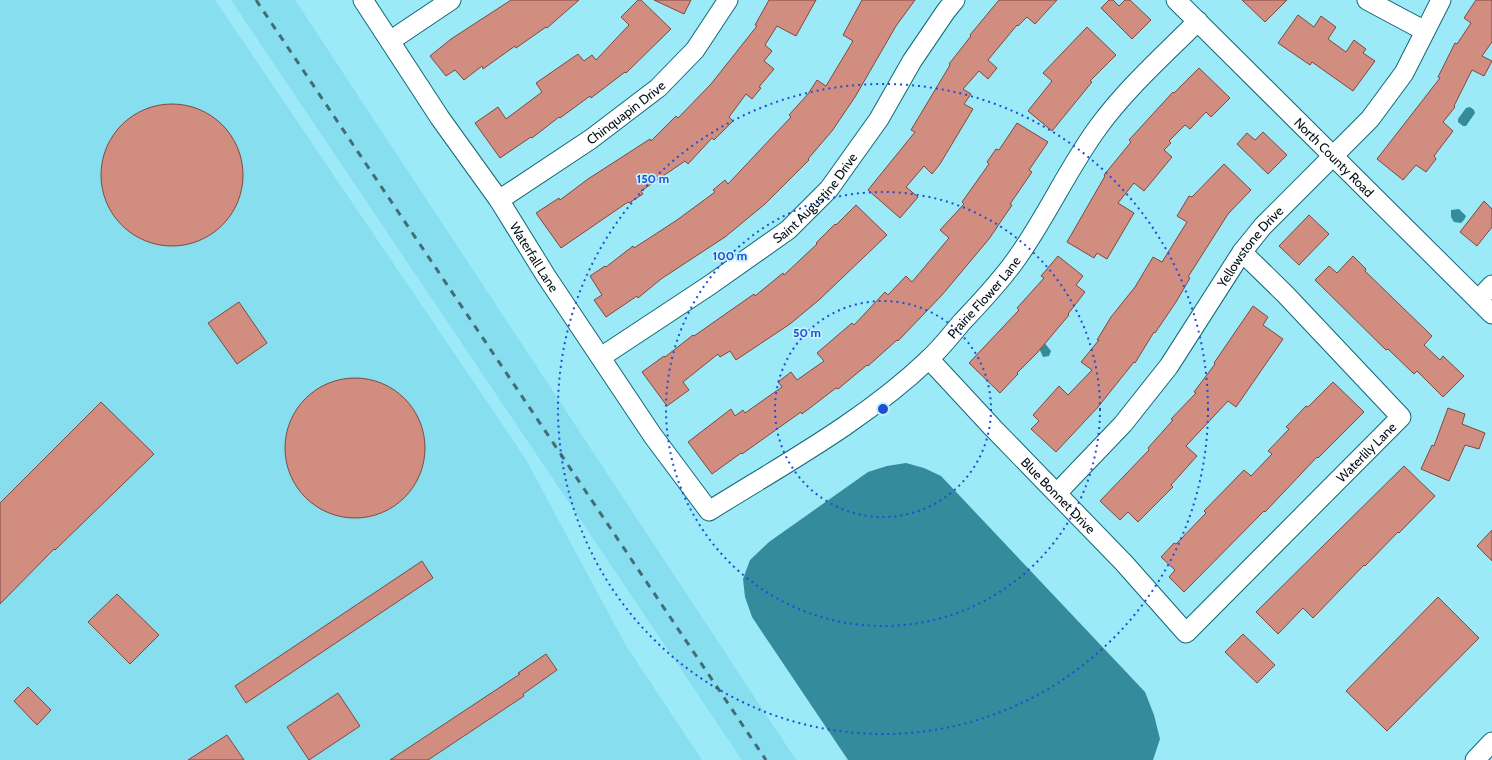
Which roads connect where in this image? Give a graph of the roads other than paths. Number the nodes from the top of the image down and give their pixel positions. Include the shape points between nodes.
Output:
1 (363, 0) edge
2 (451, 0) edge
3 (728, 0) edge
4 (954, 0) edge
5 (1176, 0) edge
6 (1367, 0) edge
7 (1441, 0) edge
8 (1198, 21) junction
9 (1425, 31) junction
10 (390, 41) junction
11 (1334, 156) junction
12 (499, 200) junction
13 (1242, 252) junction
14 (1492, 285) edge
15 (1478, 300) junction
16 (1492, 314) edge
17 (601, 357) junction
18 (929, 359) junction
19 (1057, 493) junction
20 (709, 511) joint
21 (1186, 633) joint
22 (1492, 742) edge
23 (1475, 760) edge

1 - 10 street, Waterfall Lane
2 - 10 street
3 - 12 street, Chinquapin Drive via 695,50 658,88 591,139
4 - 17 street, Saint Augustine Drive via 912,61 879,119 829,189 788,230 710,286
5 - 8 street, North County Road
6 - 9 street
7 - 9 street, Yellowstone Drive
8 - 11 street, North County Road
8 - 18 street, Prairie Flower Lane via 1123,96 1099,126 1068,172 1017,258
9 - 11 street, Yellowstone Drive via 1404,73 1370,119
10 - 12 street, Waterfall Lane via 440,118
11 - 13 street, Yellowstone Drive via 1263,226
11 - 15 street, North County Road
12 - 17 street, Waterfall Lane
13 - 19 street, Yellowstone Drive via 1169,366 1123,424
13 - 21 street, Waterlily Lane via 1401,417
14 - 15 street
15 - 16 street, North County Road
17 - 20 street, Waterfall Lane via 653,436
18 - 19 street, Blue Bonnet Drive
18 - 20 street, Prairie Flower Lane via 844,427
19 - 21 street, Blue Bonnet Drive
22 - 23 street

